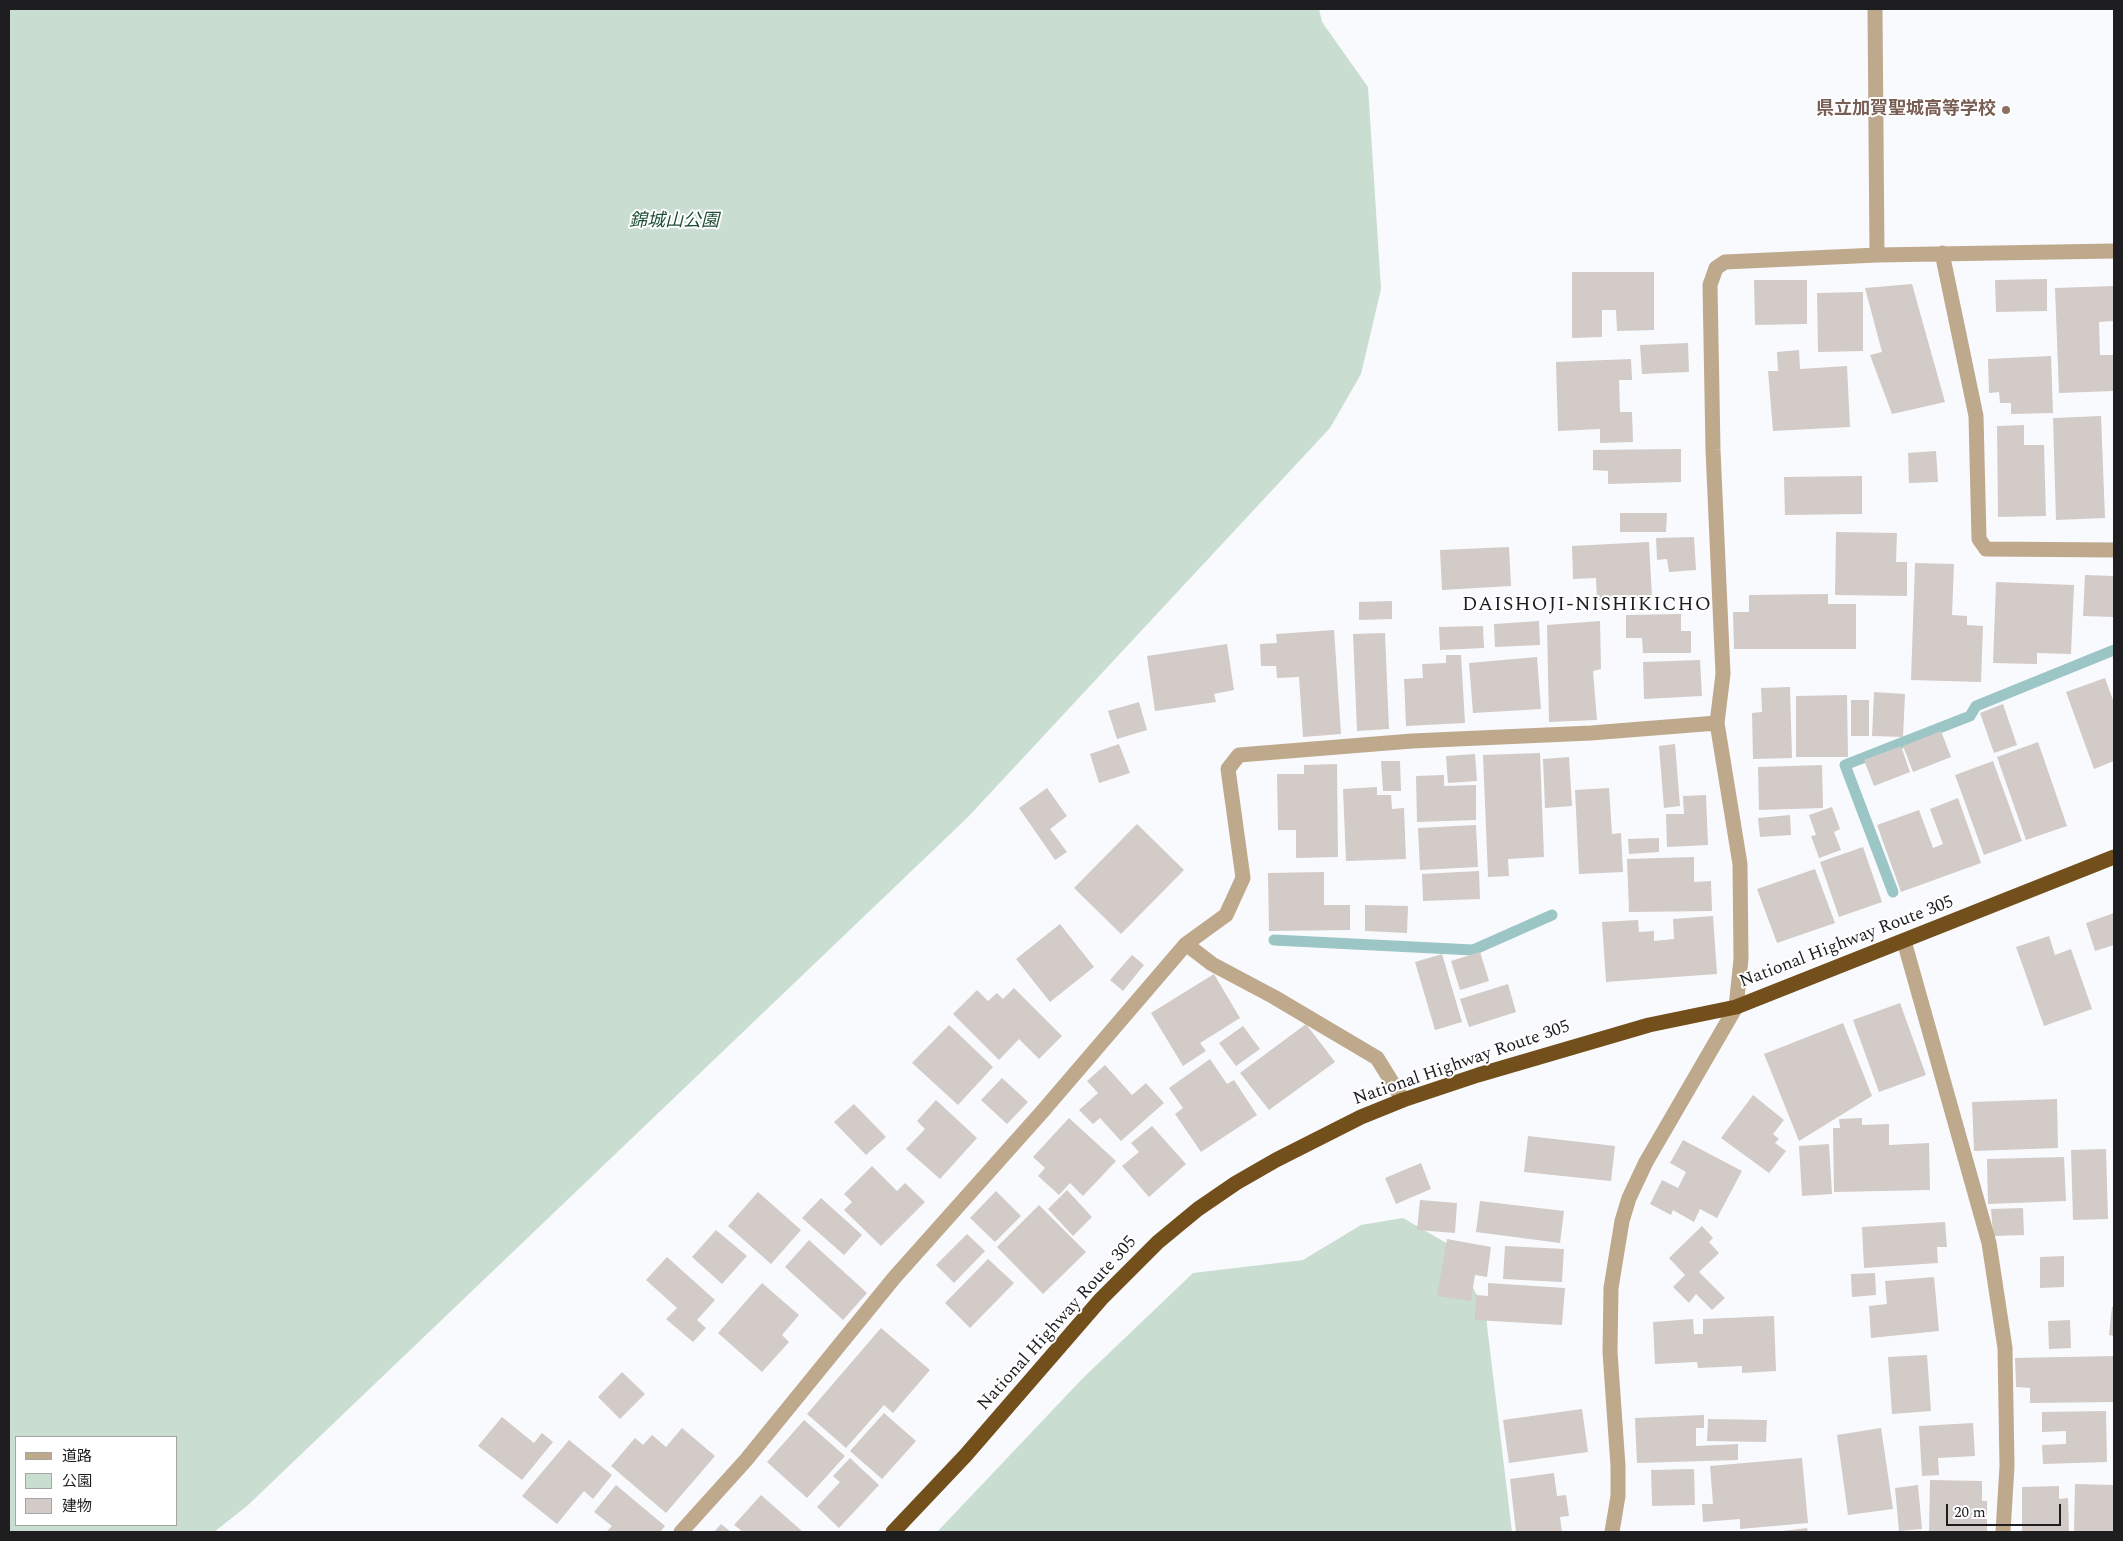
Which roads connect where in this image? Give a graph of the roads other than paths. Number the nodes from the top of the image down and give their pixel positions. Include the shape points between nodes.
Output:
1 (1875, 9) edge
2 (2114, 251) edge
3 (1942, 253) junction
4 (1877, 255) junction
5 (2114, 550) edge
6 (1717, 723) junction
7 (2114, 857) edge
8 (1904, 941) junction
9 (1186, 944) junction
10 (1736, 1007) junction
11 (1403, 1100) junction
12 (680, 1532) edge
13 (893, 1532) edge
14 (1612, 1532) edge
15 (2003, 1532) edge

1 - 4 street
2 - 3 street
3 - 4 street
3 - 5 street via 1976,416 1978,539 1986,549
4 - 6 street via 1725,262 1716,268 1710,285 1713,450 1723,674
6 - 9 street via 1239,755 1228,769 1243,878 1226,915
6 - 10 street via 1740,864 1741,959
7 - 8 highway, National Highway Route 305
8 - 10 highway, National Highway Route 305
8 - 15 street via 1989,1243 2004,1348 2007,1466
9 - 11 street via 1212,964 1377,1058
9 - 12 street via 894,1278 746,1460
10 - 11 highway, National Highway Route 305 via 1649,1025
10 - 14 street via 1646,1162 1622,1221 1611,1288 1610,1352 1618,1466 1618,1496
11 - 13 highway, National Highway Route 305 via 1341,1126 1236,1182 1158,1242 1101,1299 965,1456

